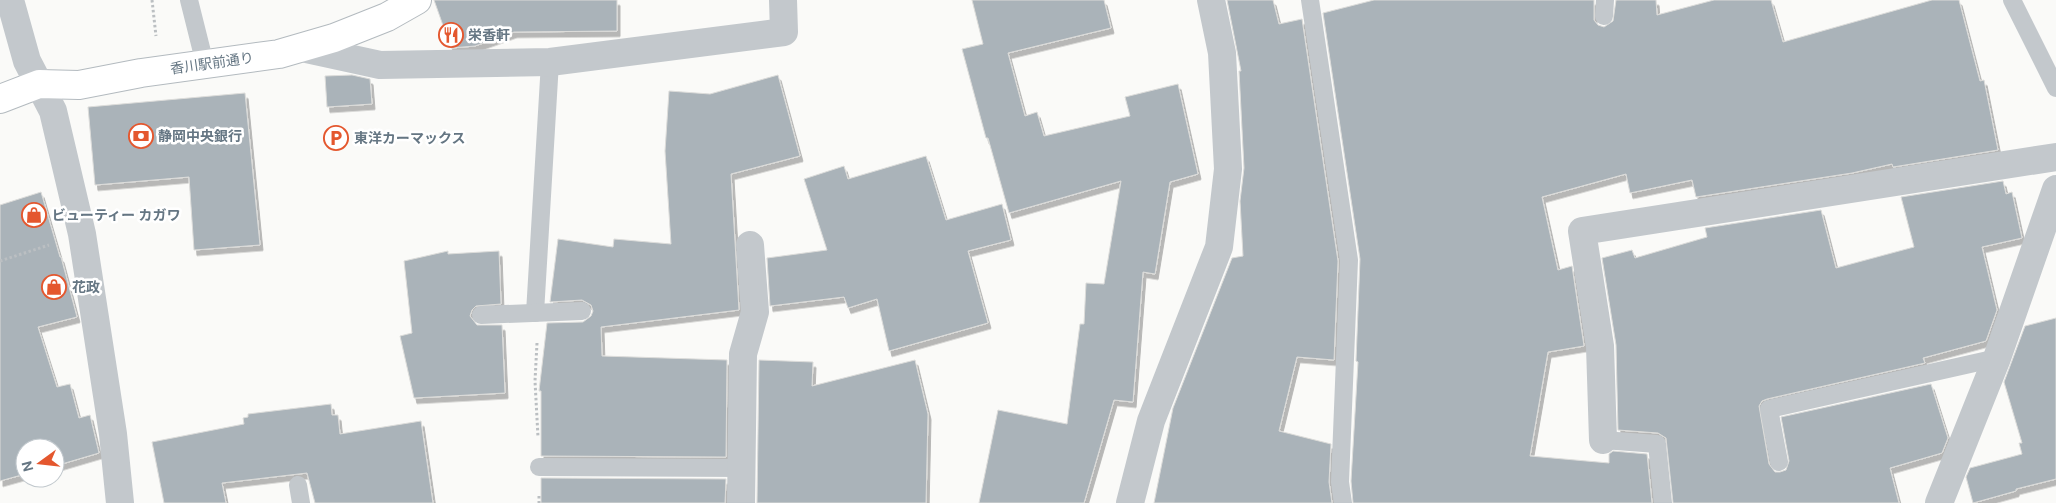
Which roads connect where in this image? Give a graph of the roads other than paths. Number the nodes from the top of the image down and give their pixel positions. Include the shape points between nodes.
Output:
1 (10, 0) edge
2 (189, 0) edge
3 (417, 0) edge
4 (783, 0) edge
5 (1211, 0) edge
6 (1310, 0) edge
7 (2012, 0) edge
8 (302, 48) junction
9 (550, 62) junction
10 (205, 64) junction
11 (39, 84) junction
12 (2056, 88) edge
13 (0, 99) edge
14 (2056, 157) edge
15 (2056, 189) edge
16 (750, 245) dead end
17 (582, 311) dead end
18 (535, 313) junction
19 (481, 315) dead end
20 (1996, 358) junction
21 (1603, 440) joint
22 (1779, 462) dead end
23 (539, 466) road end
24 (742, 468) junction
25 (298, 485) dead end
26 (120, 503) edge
27 (301, 503) edge
28 (741, 503) edge
29 (1130, 503) edge
30 (1342, 503) edge
31 (1663, 503) edge
32 (1939, 503) edge

1 - 11 street via 27,60
2 - 10 lane
3 - 8 street, 香川駅前通り via 387,17
4 - 9 street via 784,32
5 - 29 street via 1222,53 1228,169 1219,247 1151,422
6 - 30 lane via 1349,260 1340,482
7 - 12 lane
8 - 9 street via 380,65
8 - 10 street, 香川駅前通り
9 - 18 lane
10 - 11 street, 香川駅前通り via 79,85
11 - 13 street, 香川駅前通り
11 - 26 street via 53,111 82,234 113,434
14 - 21 street via 1582,231 1600,346
15 - 20 street
16 - 24 street via 755,312 743,354
17 - 18 lane
18 - 19 lane
20 - 22 lane via 1769,409
20 - 32 street
21 - 31 lane via 1657,444
23 - 24 lane
24 - 28 street
25 - 27 lane

